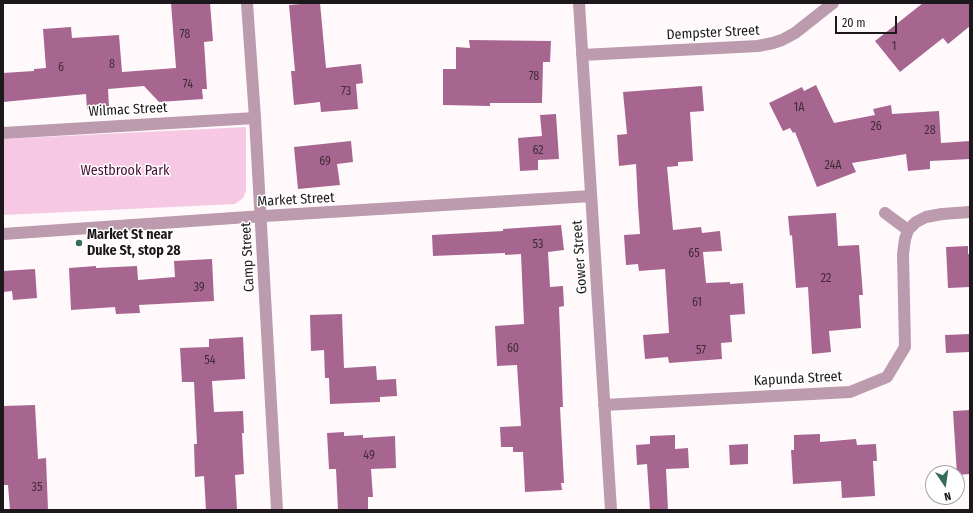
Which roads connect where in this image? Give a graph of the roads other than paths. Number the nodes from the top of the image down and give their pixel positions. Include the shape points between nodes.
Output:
1 (247, 3) edge
2 (579, 3) edge
3 (833, 3) edge
4 (582, 55) junction
5 (255, 118) junction
6 (3, 133) edge
7 (591, 196) junction
8 (970, 212) edge
9 (885, 213) dead end
10 (261, 217) junction
11 (908, 230) junction
12 (3, 234) edge
13 (604, 405) junction
14 (277, 510) edge
15 (611, 510) edge

1 - 5 street, Camp Street
2 - 4 street, Gower Street
3 - 4 street, Dempster Street via 795,33 773,43 758,46
4 - 7 street, Gower Street
5 - 6 street, Wilmac Street
5 - 10 street, Camp Street
7 - 10 street, Market Street
7 - 13 street, Gower Street
8 - 11 street via 926,217
9 - 11 street
10 - 12 street, Market Street
10 - 14 street, Camp Street
11 - 13 street, Kapunda Street via 903,254 906,347 887,376 850,392
13 - 15 street, Gower Street

